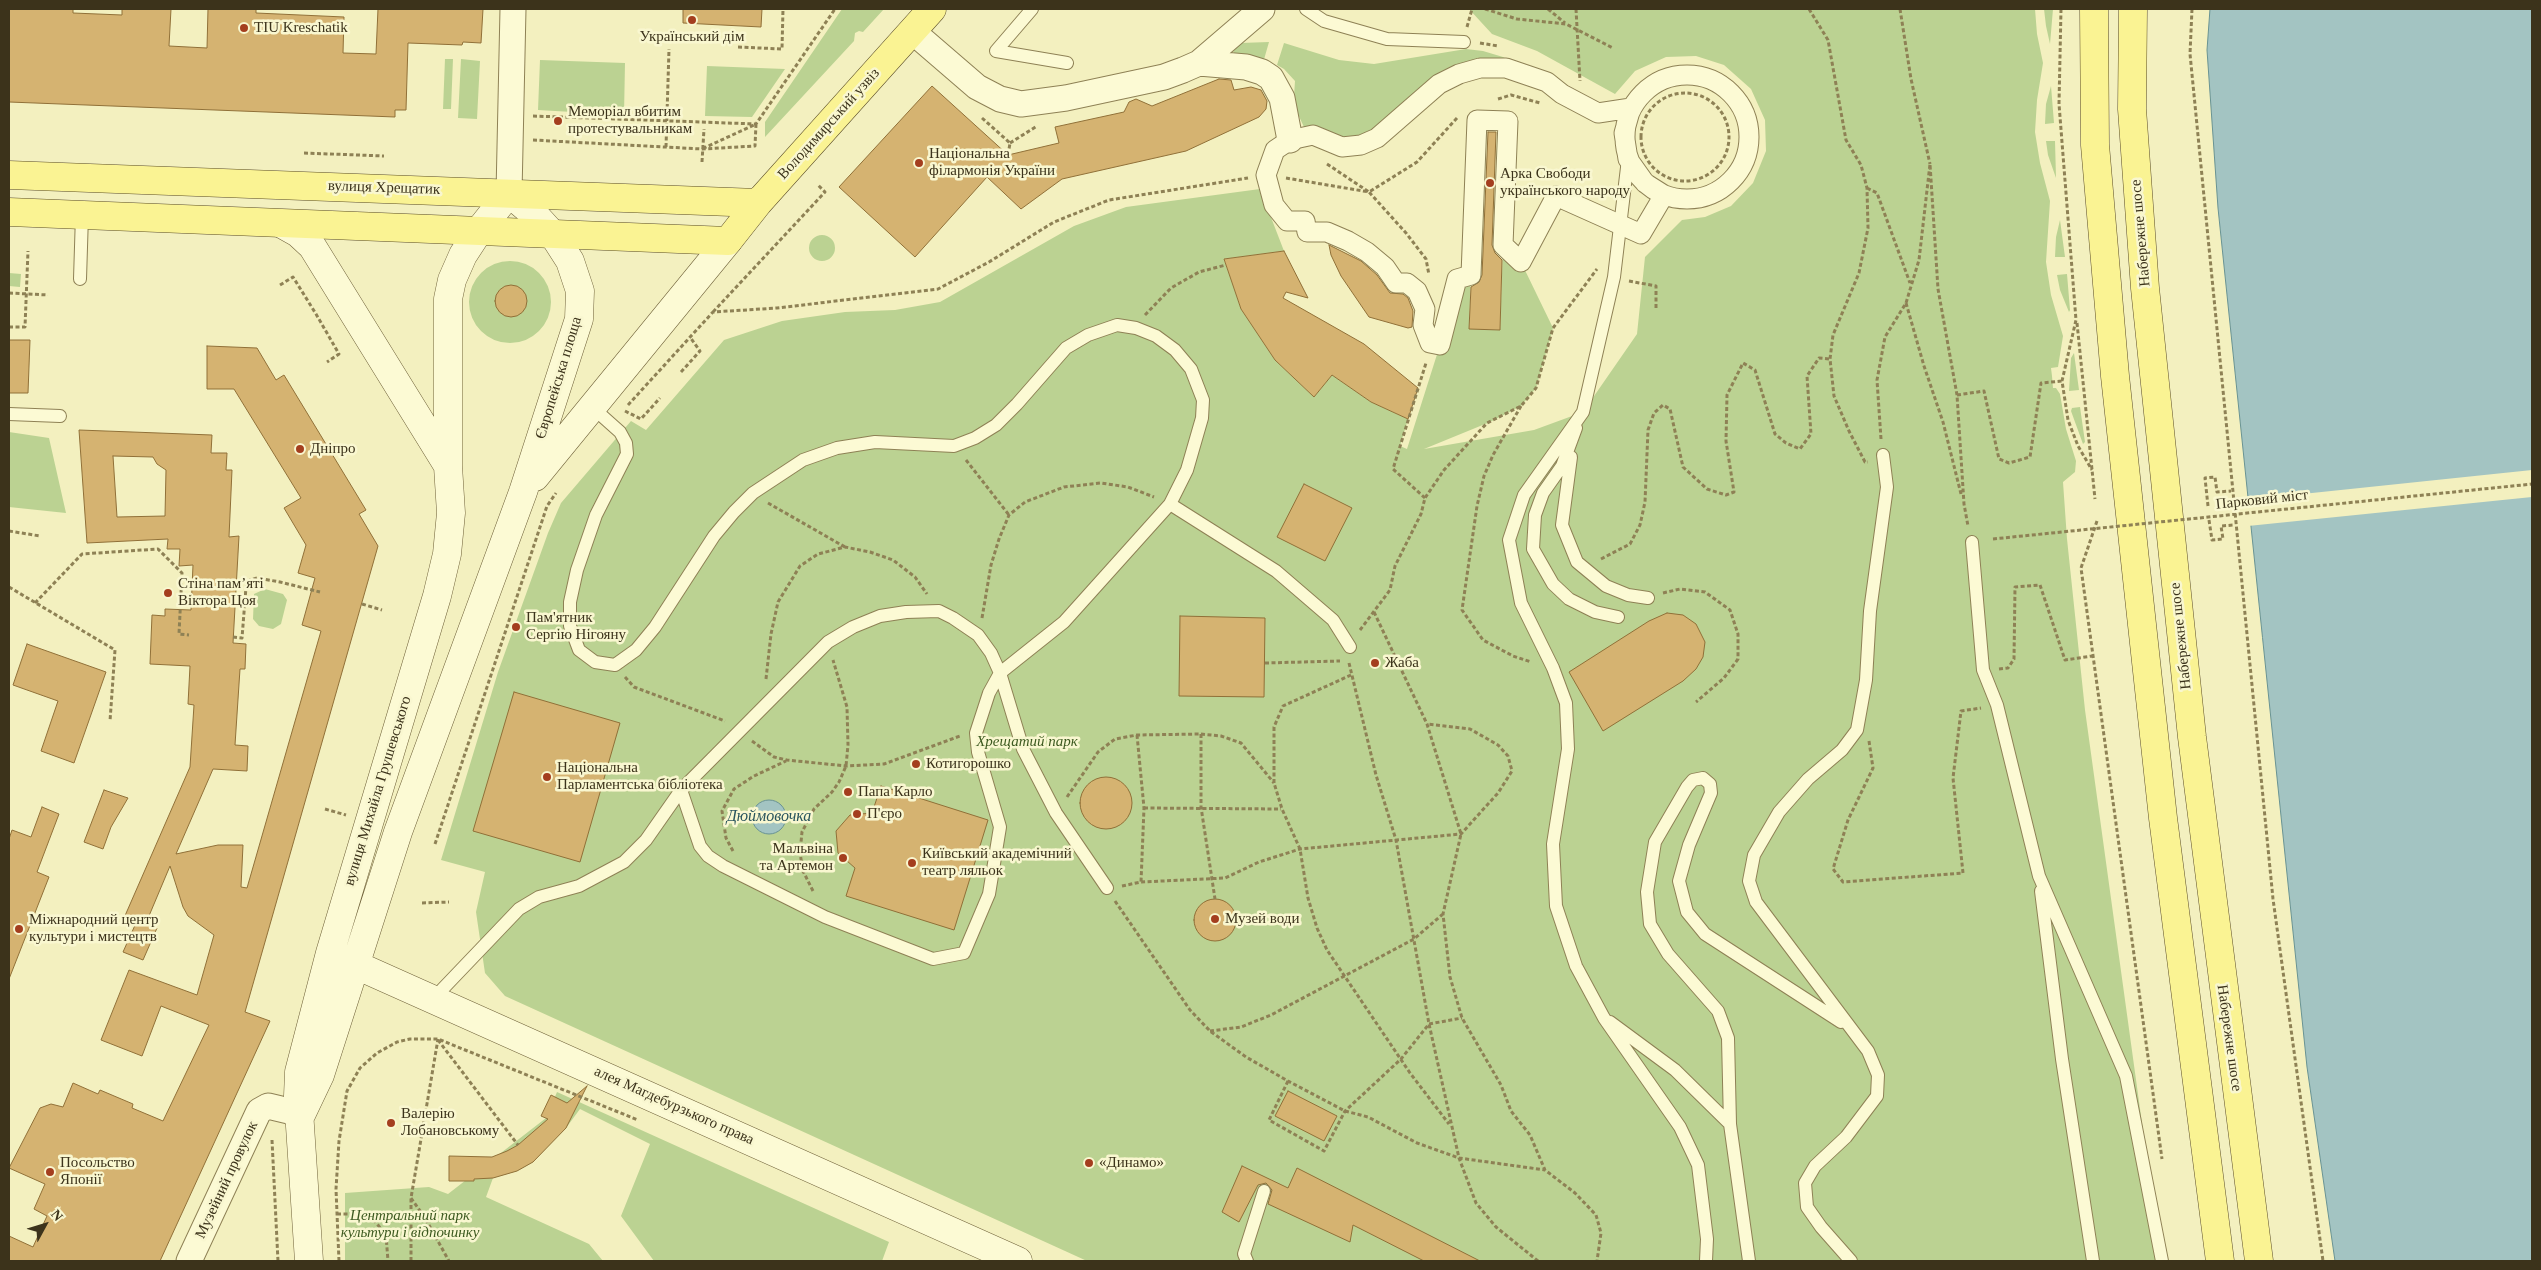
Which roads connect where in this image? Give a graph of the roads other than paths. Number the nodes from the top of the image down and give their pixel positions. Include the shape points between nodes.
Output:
1 (514, 9) edge
2 (932, 9) edge
3 (1032, 9) edge
4 (1262, 9) edge
5 (1306, 9) edge
6 (2094, 9) edge
7 (2133, 9) edge
8 (912, 31) junction
9 (1464, 42) dead end
10 (1067, 63) dead end
11 (1198, 63) junction
12 (1290, 140) junction
13 (1626, 146) junction
14 (9, 175) edge
15 (509, 193) junction
16 (758, 203) junction
17 (9, 212) edge
18 (82, 215) junction
19 (282, 224) junction
20 (1620, 225) junction
21 (478, 232) junction
22 (554, 236) junction
23 (728, 241) junction
24 (80, 279) dead end
25 (9, 414) edge
26 (602, 415) junction
27 (60, 416) dead end
28 (1572, 432) junction
29 (1883, 455) road end
30 (448, 466) junction
31 (523, 492) junction
32 (1170, 504) junction
33 (1972, 542) road end
34 (1648, 598) road end
35 (1618, 617) dead end
36 (1350, 647) road end
37 (1000, 673) junction
38 (681, 790) junction
39 (2039, 876) junction
40 (1107, 888) road end
41 (330, 953) junction
42 (355, 963) junction
43 (434, 998) junction
44 (1604, 1018) junction
45 (1848, 1027) junction
46 (300, 1117) junction
47 (1730, 1124) junction
48 (1264, 1191) dead end
49 (189, 1261) edge
50 (309, 1261) edge
51 (1018, 1261) edge
52 (1247, 1261) edge
53 (1706, 1261) edge
54 (1749, 1261) edge
55 (1852, 1261) edge
56 (2092, 1261) edge
57 (2162, 1261) edge
58 (2220, 1261) edge
59 (2259, 1261) edge

1 - 15 street
2 - 8 main road, Володимирський узвіз
3 - 10 lane via 996,51
4 - 11 street
5 - 9 lane via 1324,21 1387,39
6 - 58 main road via 2095,145 2115,376 2164,828
7 - 59 main road, Набережне шосе via 2132,109 2145,288 2192,737
8 - 11 street via 976,87 1000,99 1021,104 1164,77
8 - 16 main road, Володимирський узвіз
11 - 12 street via 1246,67 1270,78 1282,98
12 - 13 street via 1313,135 1342,146 1361,145 1377,138 1438,84 1480,68 1506,68 1547,82 1598,113 1631,108
12 - 20 street via 1275,150 1266,175 1274,205 1287,221 1305,221 1307,232 1327,232 1367,252 1385,267 1396,283 1407,283 1417,291 1425,309 1423,325 1430,343 1440,345 1457,278 1471,275 1477,120 1508,122 1503,245 1521,262 1556,196
13 - 13 street via 1631,108 1643,92 1660,80 1680,75 1700,76 1719,83 1735,97 1745,114 1749,135 1746,155 1737,174 1723,188 1704,197 1684,199 1654,190 1645,183
13 - 20 lane
13 - 20 street via 1645,184 1664,195 1641,234
14 - 15 main road, вулиця Хрещатик
15 - 16 main road, вулиця Хрещатик
15 - 21 main road
15 - 22 main road, Європейська площа
16 - 23 main road, Володимирський узвіз
17 - 18 main road
18 - 19 main road
18 - 24 lane
19 - 21 main road
19 - 30 main road via 312,246
20 - 28 lane via 1613,278 1583,412
21 - 22 main road
21 - 30 main road via 463,255 448,299
22 - 23 main road
22 - 31 main road, Європейська площа via 570,261 581,305
23 - 26 main road, Європейська площа
25 - 27 lane
26 - 31 main road, Європейська площа
26 - 32 lane via 620,432 627,454 596,515 570,602 570,626 579,650 595,662 615,665 636,650 655,628 714,536 753,493 781,473 803,460 837,448 875,442 954,446 975,438 996,425 1066,348 1088,335 1117,326 1136,328 1156,336 1175,350 1191,369 1203,400 1202,418 1187,470
28 - 34 lane via 1562,525 1577,562 1606,586 1628,595
28 - 35 lane via 1562,466 1543,493 1535,515 1533,549 1554,584 1569,599 1595,612
28 - 44 lane via 1524,495 1509,540 1522,603 1566,703 1568,749 1553,844 1556,906 1576,966
29 - 45 lane via 1887,487 1870,611 1866,680 1857,730 1842,750 1808,779 1779,812 1754,855 1749,881 1756,902
30 - 41 main road, вулиця Михайла Грушевського via 451,513 447,554
31 - 42 main road, вулиця Михайла Грушевського via 398,832
32 - 36 lane via 1276,571 1333,620
32 - 37 lane via 1064,622
33 - 39 lane via 1984,670 1997,705
37 - 38 lane via 978,635 954,618 940,612 880,616 852,627 828,642
37 - 38 lane via 986,700 976,733 978,752 1000,827 989,894 964,953 933,959 825,917 722,866 700,846
37 - 40 lane via 1024,749 1056,813
38 - 43 lane via 646,840 624,862 578,886 539,897 519,909
39 - 56 lane
39 - 57 lane via 2126,1076
41 - 42 main road, алея Магдебурзького права
41 - 46 main road, вулиця Михайла Грушевського via 300,1072
42 - 43 main road, алея Магдебурзького права
42 - 46 main road, вулиця Михайла Грушевського via 320,1075
43 - 51 main road, алея Магдебурзького права
44 - 47 lane via 1675,1070
44 - 53 lane via 1680,1127 1698,1165 1707,1239
45 - 47 lane via 1705,934 1687,912 1679,881 1689,845 1712,793 1710,784 1703,778 1693,780 1655,842 1647,892 1650,924 1668,954 1718,1011 1728,1038
45 - 55 lane via 1868,1051 1878,1075 1877,1096 1846,1137 1815,1166 1805,1183 1807,1207
46 - 49 street, Музейний провулок via 268,1106 259,1111
46 - 50 main road, вулиця Михайла Грушевського
47 - 54 lane
48 - 52 lane via 1244,1254

